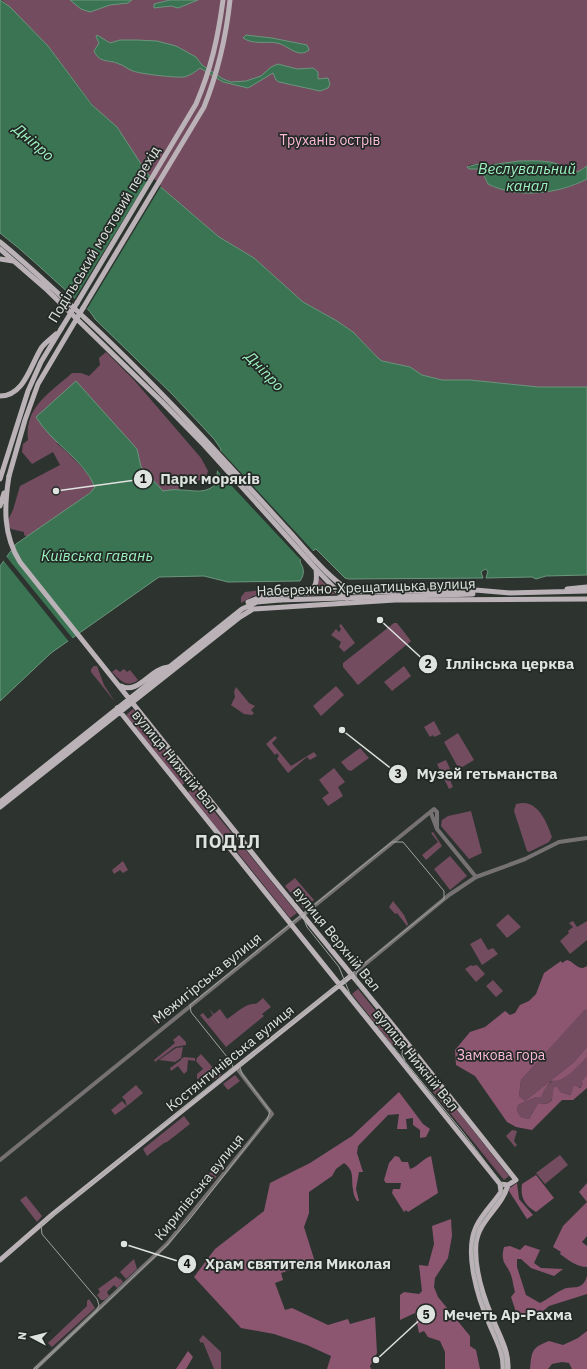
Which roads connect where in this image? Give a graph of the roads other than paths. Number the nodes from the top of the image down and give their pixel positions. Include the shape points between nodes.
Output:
1 (222, 0) edge
2 (230, 0) edge
3 (0, 242) edge
4 (0, 250) edge
5 (0, 259) edge
6 (16, 262) junction
7 (61, 329) junction
8 (0, 396) edge
9 (205, 443) junction
10 (9, 476) junction
11 (0, 479) edge
12 (0, 506) edge
13 (316, 569) junction
14 (587, 587) edge
15 (587, 591) edge
16 (546, 592) junction
17 (511, 593) junction
18 (587, 599) edge
19 (357, 602) junction
20 (242, 608) junction
21 (168, 667) junction
22 (117, 683) junction
23 (131, 700) junction
24 (118, 710) junction
25 (0, 802) edge
26 (0, 807) edge
27 (430, 814) junction
28 (437, 829) junction
29 (587, 838) edge
30 (476, 877) junction
31 (303, 916) junction
32 (292, 924) junction
33 (352, 975) junction
34 (340, 985) junction
35 (236, 1067) junction
36 (0, 1160) edge
37 (500, 1184) junction
38 (508, 1185) junction
39 (0, 1260) edge
40 (35, 1369) edge
41 (503, 1369) edge
42 (508, 1369) edge

1 - 7 main road, Подільський мостовий перехід, bridge via 214,54 196,104
2 - 10 main road, Подільський мостовий перехід, bridge via 222,56 204,107 44,372 30,404
3 - 9 main road via 107,338
4 - 6 main road
5 - 6 main road
6 - 9 main road
7 - 8 main road via 43,346 22,384 14,392
7 - 11 main road, Подільський мостовий перехід via 41,362 28,391
9 - 13 main road
9 - 17 main road via 343,588 355,592 475,590
10 - 12 main road, Подільський мостовий перехід
10 - 22 main road, Подільський мостовий перехід via 5,521 15,554 35,583
13 - 19 main road via 340,594
13 - 20 main road via 316,583 310,592 256,598
14 - 16 main road
15 - 16 main road, Набережно-Хрещатицька вулиця
16 - 17 main road, Набережно-Хрещатицька вулиця
17 - 20 main road, Набережно-Хрещатицька вулиця, bridge via 280,600 257,602
18 - 19 main road, Набережно-Хрещатицька вулиця
19 - 23 main road, Набережно-Хрещатицька вулиця via 249,610
20 - 21 main road, Набережно-Хрещатицька вулиця
21 - 22 main road via 157,670 133,687 125,688
21 - 23 main road, Набережно-Хрещатицька вулиця
22 - 23 main road, вулиця Верхній Вал
23 - 24 main road, Набережно-Хрещатицька вулиця
23 - 31 main road, вулиця Верхній Вал
24 - 25 main road, Набережно-Хрещатицька вулиця
24 - 26 main road, Набережно-Хрещатицька вулиця
24 - 32 main road, вулиця Нижній Вал
27 - 28 street
27 - 28 street, Межигірська вулиця via 435,816 437,813
27 - 31 street, Межигірська вулиця
28 - 30 street
29 - 30 street, Костянтинівська вулиця via 558,842 525,859
30 - 33 street, Костянтинівська вулиця
31 - 32 street, Межигірська вулиця
31 - 33 main road, вулиця Верхній Вал
32 - 34 main road, вулиця Нижній Вал
32 - 36 street, Межигірська вулиця
33 - 34 main road, Костянтинівська вулиця
33 - 38 main road, вулиця Верхній Вал via 516,1180
34 - 35 main road, Костянтинівська вулиця
34 - 37 main road, вулиця Нижній Вал
35 - 39 main road, Костянтинівська вулиця
35 - 40 street, Кирилівська вулиця via 272,1114 167,1244
37 - 38 main road
37 - 41 main road via 501,1192 475,1228 471,1249 476,1285 502,1354
38 - 42 main road via 502,1199 481,1227 476,1248 482,1287 507,1352

